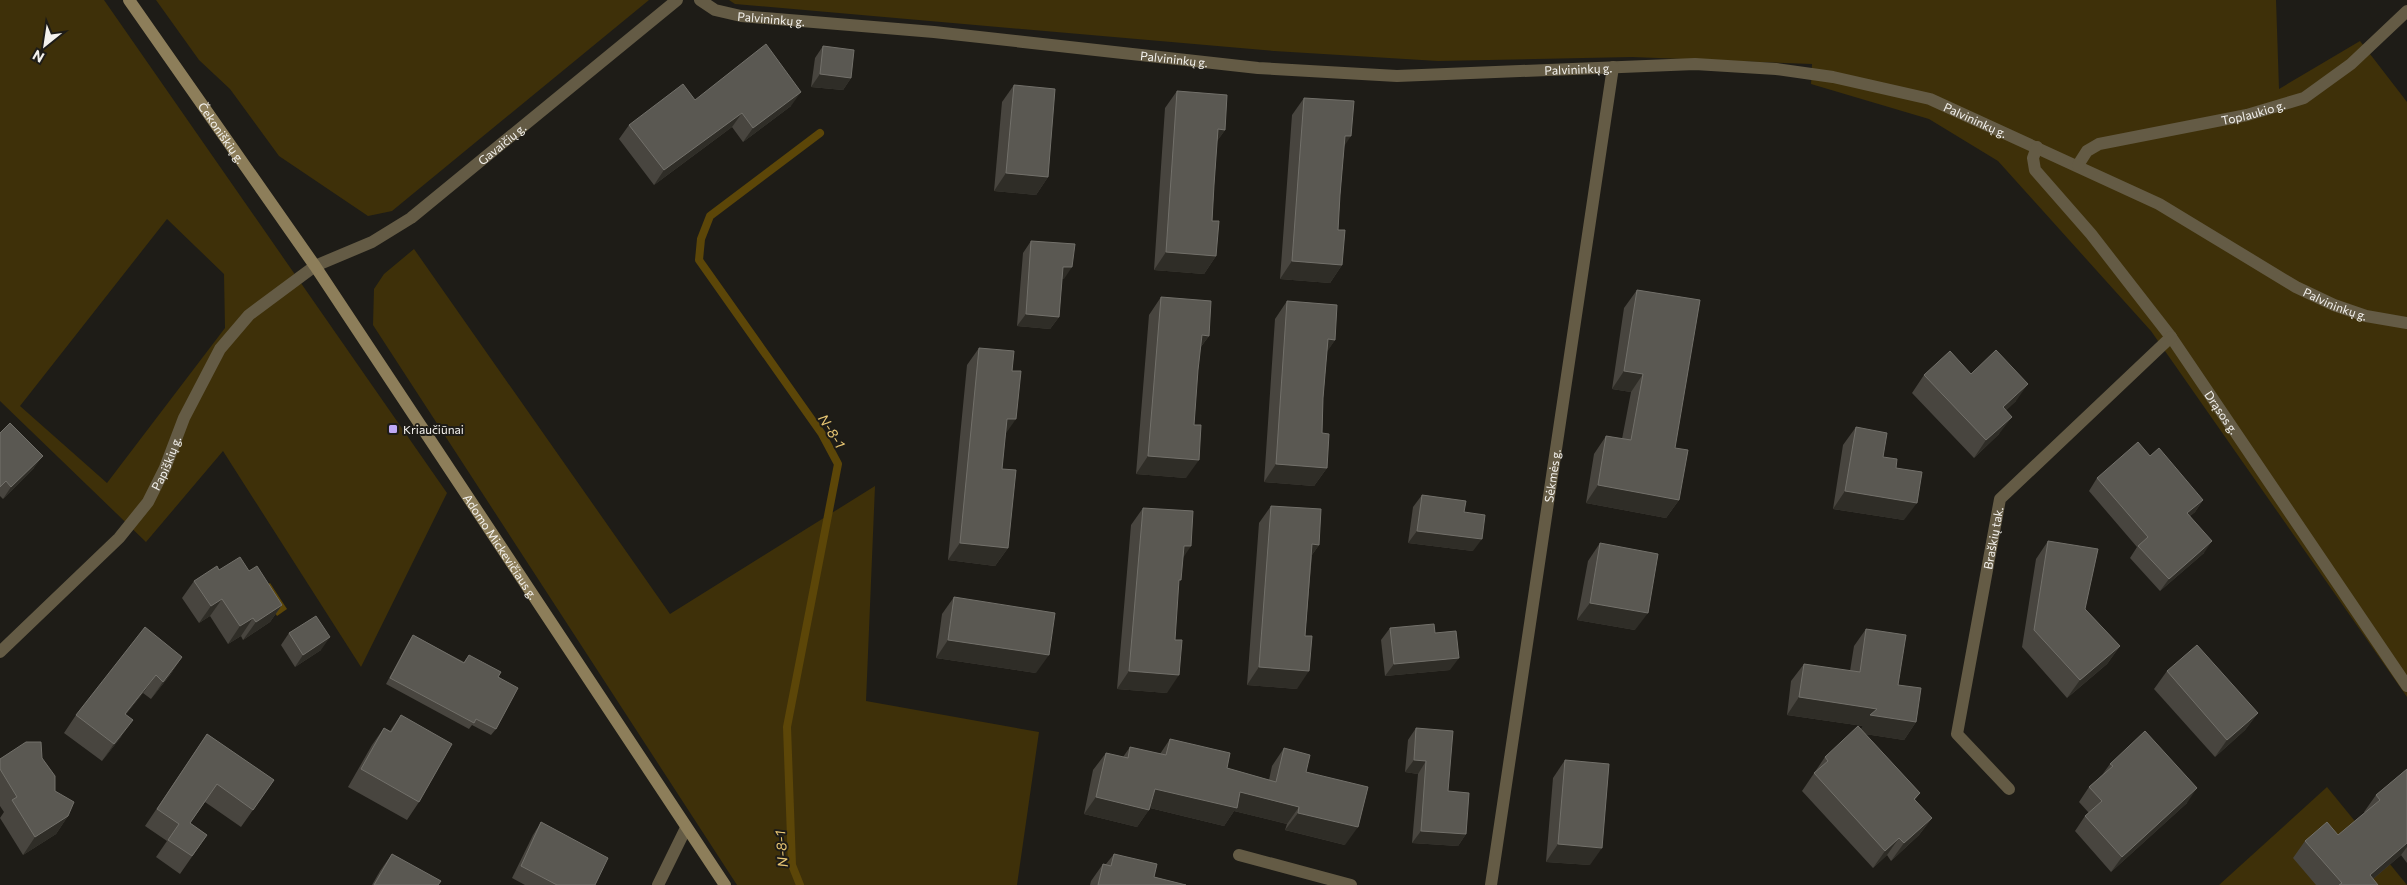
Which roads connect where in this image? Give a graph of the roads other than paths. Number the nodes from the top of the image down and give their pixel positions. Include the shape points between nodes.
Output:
1 (129, 0) edge
2 (678, 0) edge
3 (700, 0) edge
4 (2407, 11) edge
5 (1613, 67) junction
6 (2037, 147) junction
7 (2078, 165) junction
8 (315, 266) junction
9 (2407, 323) edge
10 (2172, 336) junction
11 (0, 652) edge
12 (2407, 686) edge
13 (2008, 790) dead end
14 (686, 828) junction
15 (1239, 855) dead end
16 (658, 885) edge
17 (724, 885) edge
18 (1351, 885) edge
19 (1491, 885) edge

1 - 8 main road, Čekoniškių g.
2 - 8 street, Gavaičių g. via 411,218 372,242
3 - 5 street, Palvininkų g. via 715,10 741,16 934,32 1258,68 1397,76
4 - 7 street, Toplaukio g. via 2351,64 2304,98 2247,115 2099,144 2087,150
5 - 6 street, Palvininkų g. via 1695,64 1776,69 1833,77 1930,99
5 - 19 street, Sėkmės g.
6 - 7 street, Palvininkų g.
6 - 10 street, Drąsos g. via 2033,158 2035,170
7 - 9 street, Palvininkų g. via 2159,204 2296,287 2366,316
8 - 11 street, Papiškių g. via 249,315 220,349 184,418 148,502 119,538
8 - 14 main road, Adomo Mickevičiaus g.
10 - 12 street, Drąsos g.
10 - 13 street, Braškių tak. via 2000,499 1957,734
14 - 16 street
14 - 17 main road, Adomo Mickevičiaus g.
15 - 18 street

